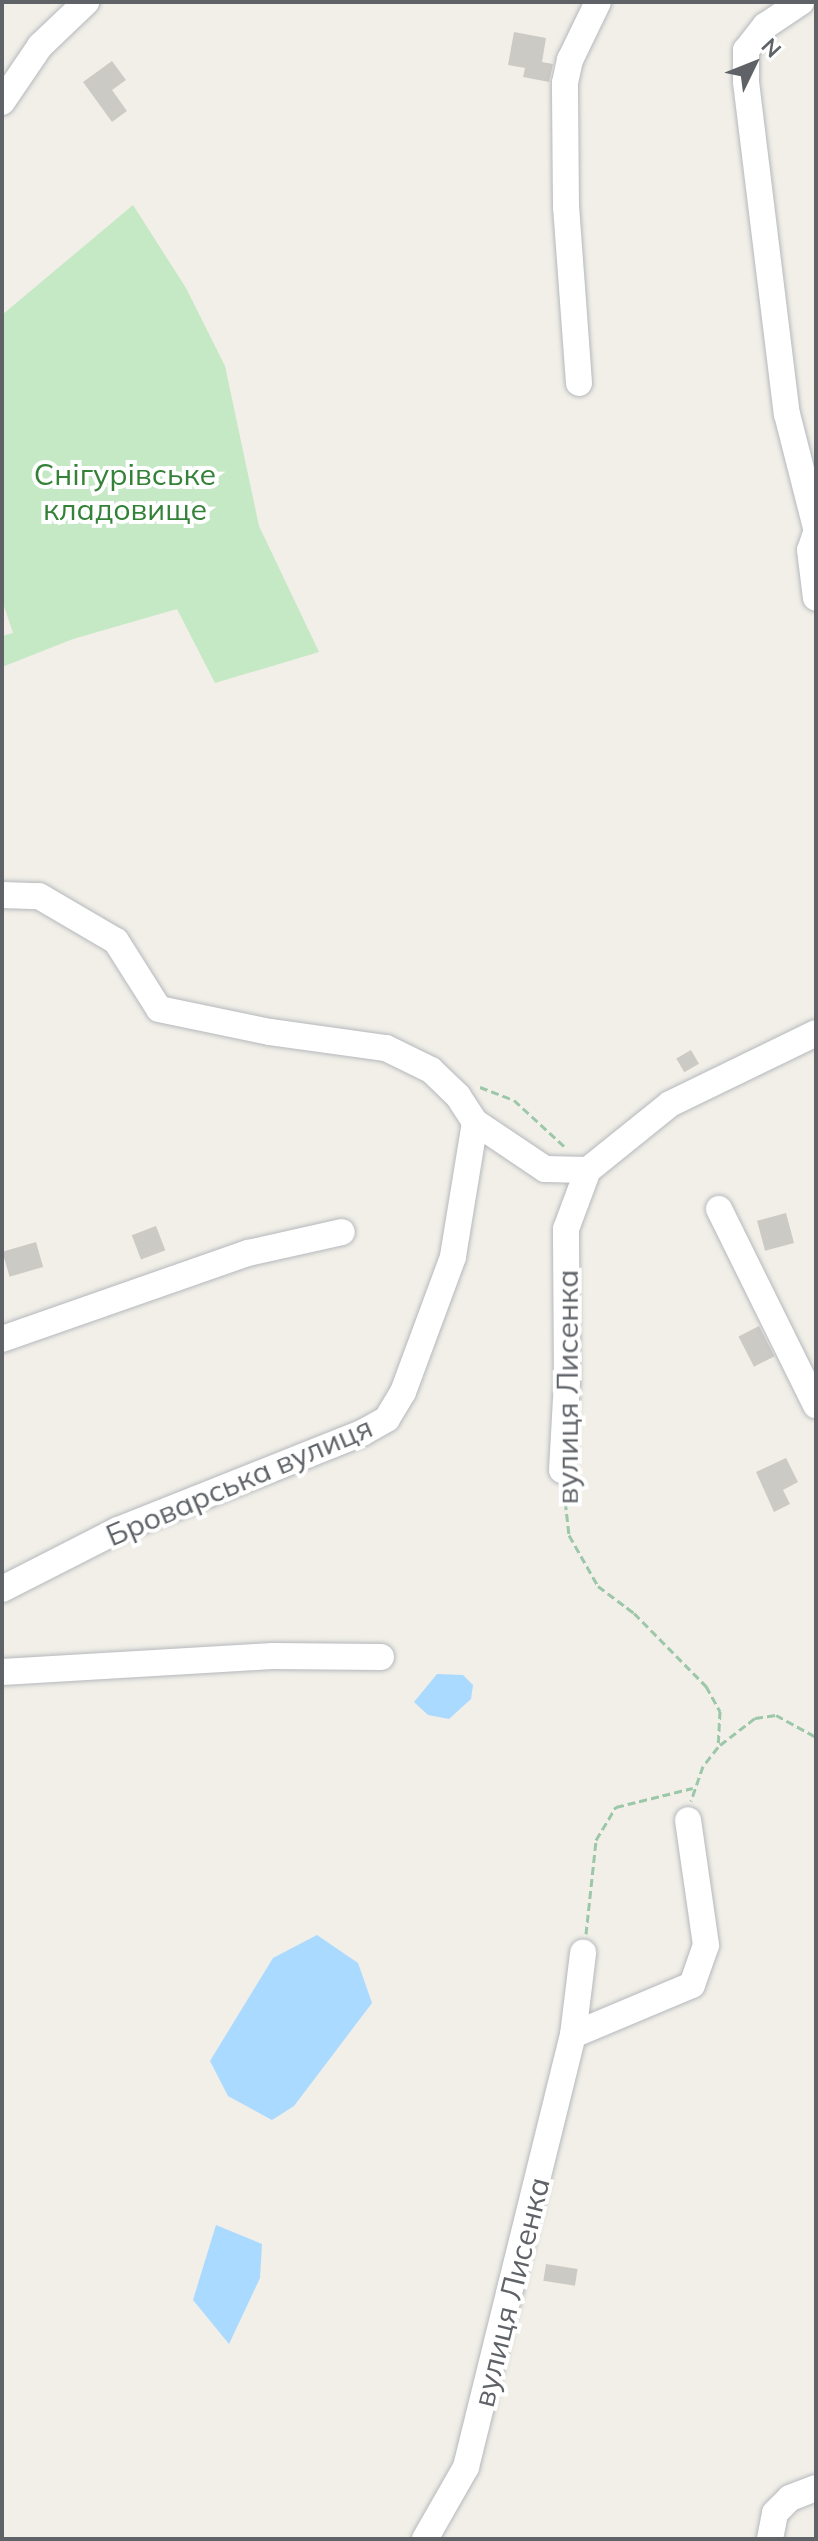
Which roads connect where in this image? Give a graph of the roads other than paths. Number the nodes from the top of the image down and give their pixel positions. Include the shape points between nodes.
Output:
1 (86, 2) edge
2 (598, 2) edge
3 (801, 2) edge
4 (2, 102) edge
5 (579, 383) dead end
6 (816, 530) edge
7 (816, 598) edge
8 (2, 895) edge
9 (816, 1033) edge
10 (475, 1122) junction
11 (597, 1162) junction
12 (719, 1209) dead end
13 (342, 1232) dead end
14 (3, 1334) edge
15 (816, 1405) edge
16 (562, 1470) road end
17 (2, 1589) edge
18 (381, 1657) dead end
19 (2, 1672) edge
20 (688, 1820) road end
21 (583, 1953) road end
22 (573, 2035) junction
23 (816, 2488) edge
24 (425, 2539) edge
25 (770, 2539) edge

1 - 4 street via 40,46
2 - 5 street via 570,60 565,99 570,294
3 - 6 street via 765,26 746,50 746,82 787,414
6 - 7 street via 810,550
8 - 10 street via 39,896 116,941 159,1009 386,1048 431,1070
9 - 11 street via 670,1104
10 - 11 street via 545,1169
10 - 17 street, Броварська вулиця via 453,1257 403,1392 387,1419 118,1530
11 - 16 street, вулиця Лисенка via 566,1229
12 - 15 street
13 - 14 street via 248,1253
18 - 19 street via 273,1656
20 - 22 street via 706,1945 692,1985
21 - 22 street, вулиця Лисенка
22 - 24 street, вулиця Лисенка via 466,2467
23 - 25 street via 790,2498 775,2513

